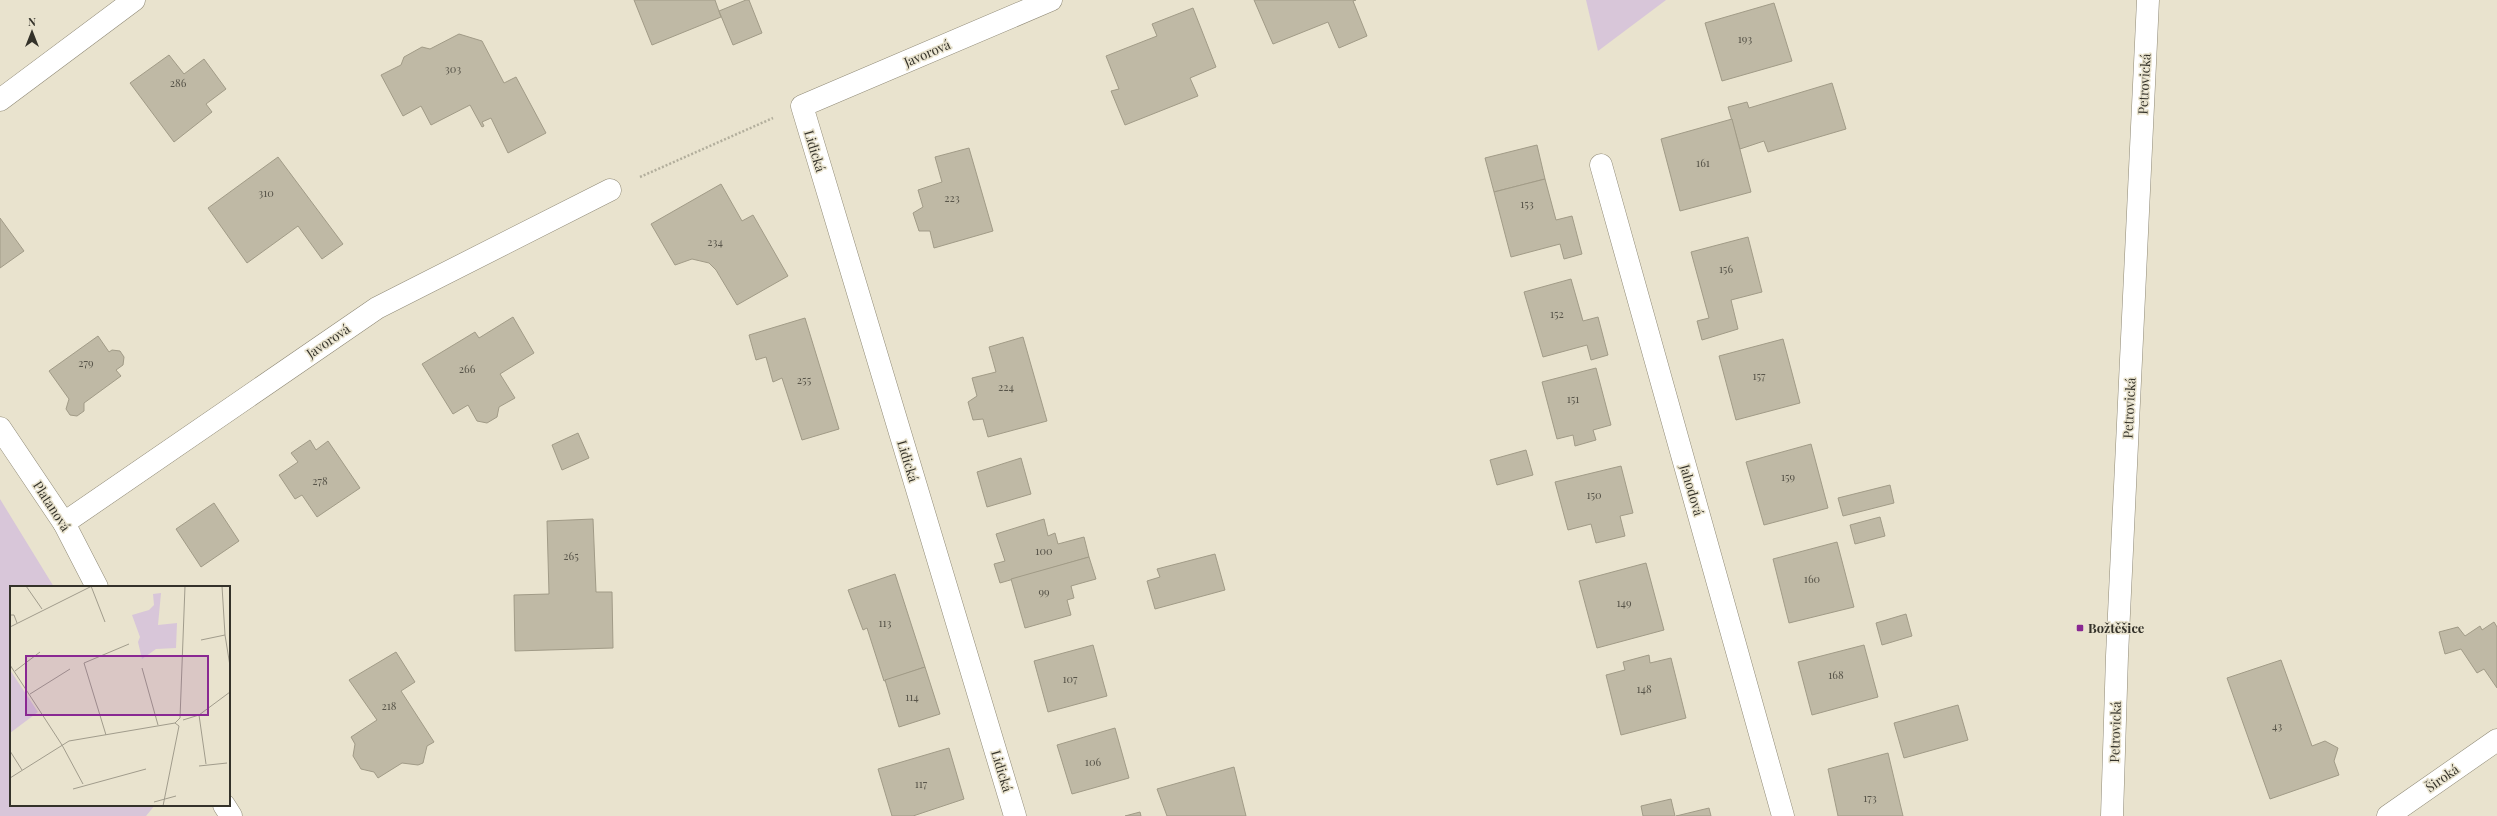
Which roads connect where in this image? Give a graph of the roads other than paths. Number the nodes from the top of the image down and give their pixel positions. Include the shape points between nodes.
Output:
1 (134, 0) edge
2 (1052, 0) edge
3 (2148, 0) edge
4 (0, 100) edge
5 (802, 106) joint
6 (1601, 165) dead end
7 (610, 190) road end
8 (0, 428) edge
9 (64, 523) junction
10 (96, 586) edge
11 (2497, 740) edge
12 (225, 806) edge
13 (231, 816) edge
14 (1015, 816) edge
15 (1783, 816) edge
16 (2112, 816) edge
17 (2388, 816) edge

1 - 4 street
2 - 5 street, Javorová
3 - 16 street, Petrovická via 2117,656
5 - 14 street, Lidická
6 - 15 street, Jahodová
7 - 9 street, Javorová via 377,308
8 - 9 street, Platanová
9 - 10 street, Platanová
11 - 17 street, Široká
12 - 13 street

